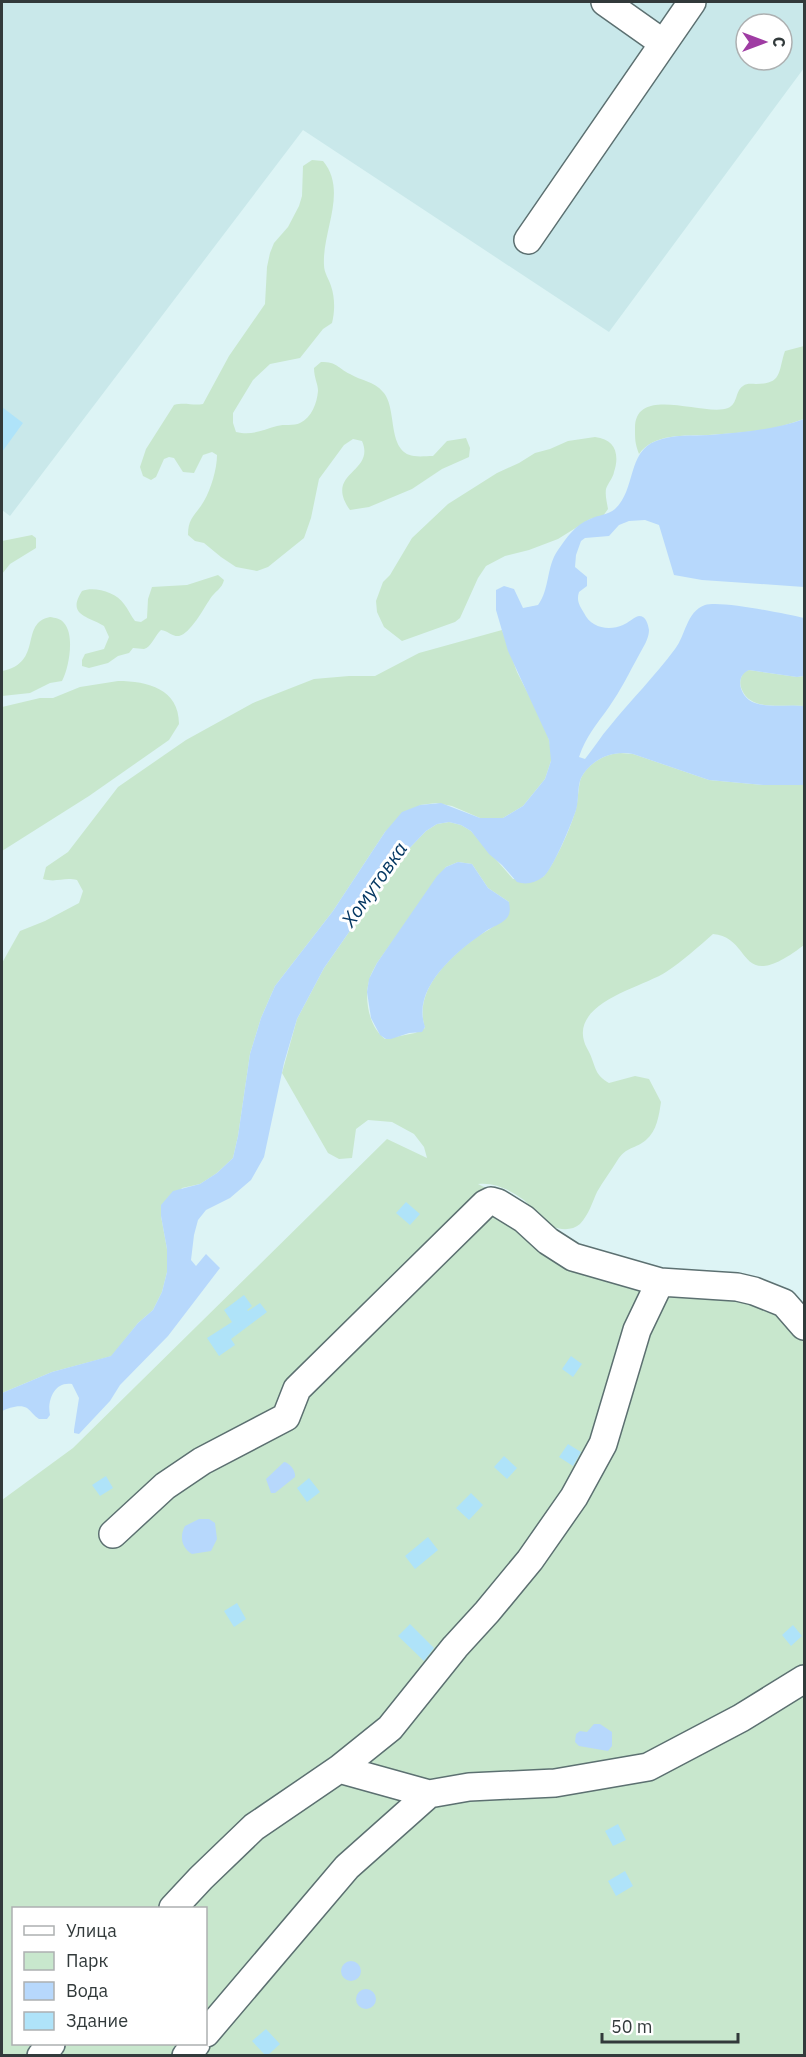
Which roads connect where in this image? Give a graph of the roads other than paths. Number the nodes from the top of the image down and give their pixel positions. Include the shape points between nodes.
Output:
1 (605, 2) edge
2 (692, 2) edge
3 (663, 44) junction
4 (528, 240) dead end
5 (660, 1282) junction
6 (804, 1326) edge
7 (113, 1534) dead end
8 (804, 1679) edge
9 (339, 1769) junction
10 (429, 1794) junction
11 (174, 1907) edge
12 (207, 2032) edge

1 - 3 street
2 - 3 street
3 - 4 street
5 - 6 street via 754,1291 784,1303
5 - 7 street via 567,1254 498,1203 484,1204 297,1389 286,1417 202,1461 165,1486
5 - 9 street via 637,1330 603,1444 574,1497 530,1560 390,1728
8 - 10 street via 741,1718 648,1767 555,1783 469,1787
9 - 10 street
9 - 11 street via 254,1827
10 - 12 street via 347,1867

